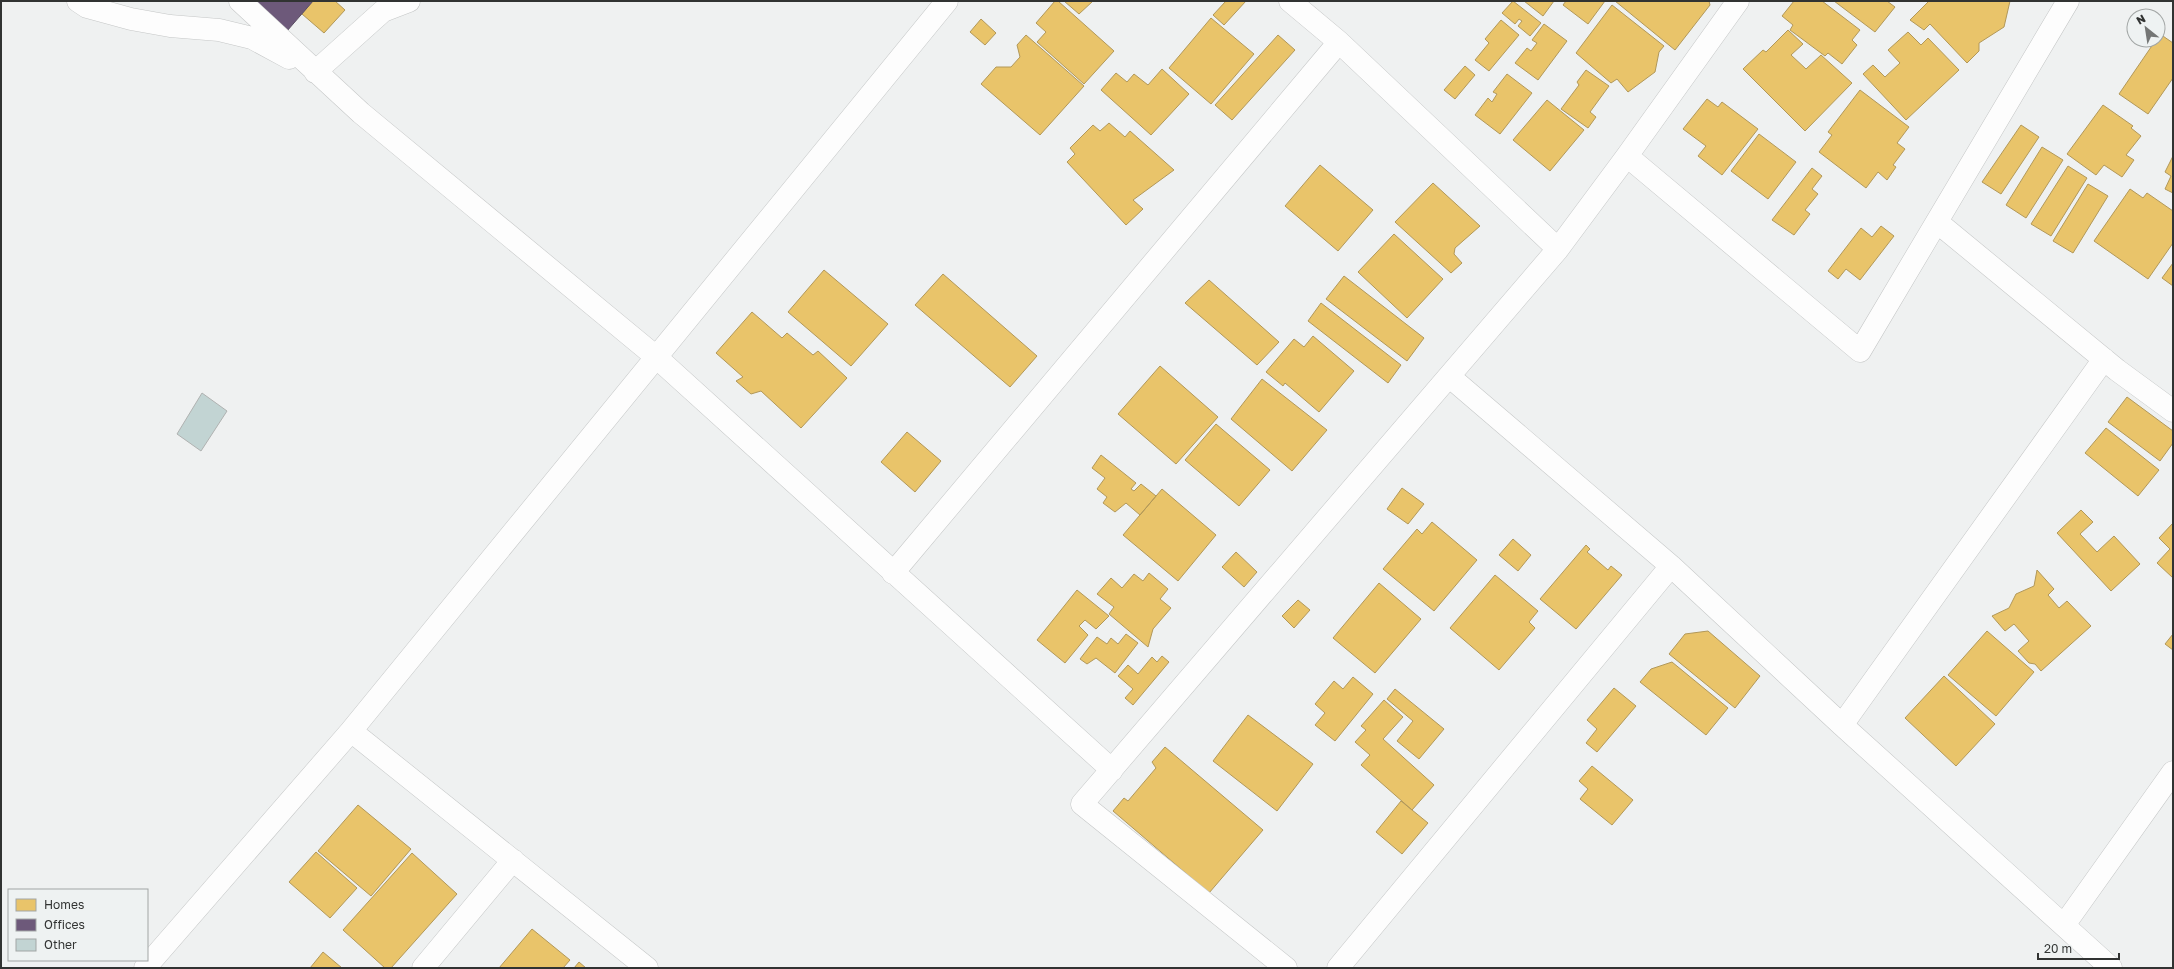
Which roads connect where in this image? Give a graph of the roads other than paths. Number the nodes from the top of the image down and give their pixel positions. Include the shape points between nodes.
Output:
1 (78, 1) edge
2 (240, 1) edge
3 (409, 1) edge
4 (947, 1) edge
5 (1290, 1) edge
6 (1738, 1) edge
7 (2068, 1) edge
8 (1339, 42) junction
9 (315, 72) junction
10 (1627, 156) junction
11 (1937, 222) junction
12 (1558, 249) junction
13 (655, 356) junction
14 (2104, 359) junction
15 (1450, 377) junction
16 (2173, 411) edge
17 (1671, 566) junction
18 (893, 572) junction
19 (1842, 725) junction
20 (351, 731) junction
21 (1112, 770) junction
22 (2173, 772) edge
23 (513, 860) junction
24 (2064, 925) junction
25 (145, 968) edge
26 (423, 968) edge
27 (647, 968) edge
28 (1286, 968) edge
29 (1338, 968) edge
30 (2111, 968) edge

1 - 9 street via 87,7 131,20 219,30 252,38
2 - 9 street
3 - 9 street via 383,12
4 - 13 street
5 - 8 street
6 - 10 street
7 - 11 street
8 - 12 street
8 - 18 street
9 - 13 street via 360,113
10 - 11 street via 1860,351
10 - 12 street
11 - 14 street
12 - 15 street
13 - 18 street
13 - 20 street
14 - 16 street
14 - 19 street
15 - 17 street
15 - 21 street
17 - 19 street
17 - 29 street
18 - 21 street
19 - 24 street
20 - 23 street
20 - 25 street
21 - 28 street via 1082,804
22 - 24 street
23 - 26 street
23 - 27 street
24 - 30 street

